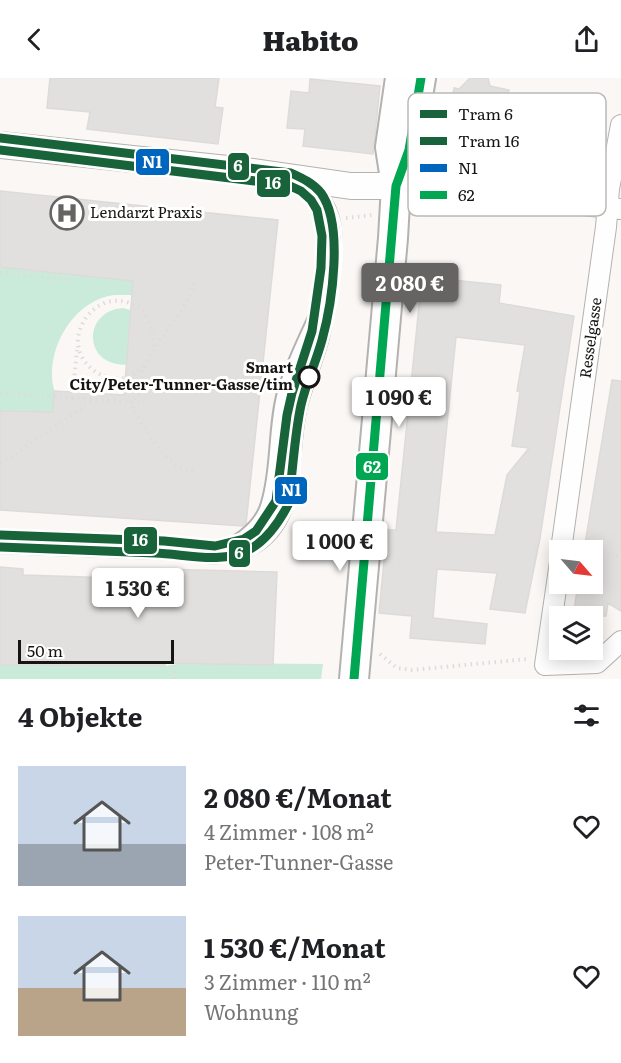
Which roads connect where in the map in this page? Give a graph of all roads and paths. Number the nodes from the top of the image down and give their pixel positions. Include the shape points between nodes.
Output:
1 (400, 78) edge
2 (421, 78) edge
3 (418, 93) edge
4 (621, 125) edge
5 (0, 145) edge
6 (408, 153) edge
7 (305, 179) junction
8 (396, 186) junction
9 (408, 187) edge
10 (615, 208) edge
11 (0, 272) edge
12 (332, 277) junction
13 (195, 280) dead end
14 (77, 281) dead end
15 (77, 350) junction
16 (153, 352) junction
17 (148, 361) junction
18 (0, 393) edge
19 (72, 399) junction
20 (93, 400) junction
21 (130, 401) junction
22 (144, 403) dead end
23 (0, 462) edge
24 (178, 467) junction
25 (193, 471) dead end
26 (177, 473) dead end
27 (563, 540) edge
28 (0, 547) edge
29 (194, 555) junction
30 (555, 594) edge
31 (175, 637) dead end
32 (621, 640) edge
33 (379, 653) dead end
34 (545, 661) junction
35 (174, 679) edge
36 (354, 679) edge

1 - 8 main road via 390,147
2 - 3 main road
4 - 10 street, Resselgasse via 609,189
5 - 7 street
6 - 8 main road
7 - 8 street via 351,186
7 - 12 lane via 319,192 332,214
8 - 9 street
8 - 36 main road
10 - 27 street, Resselgasse
11 - 14 path
12 - 29 lane via 284,391 267,505 259,519 232,544
12 - 29 lane via 322,341 299,417 290,492 282,517 264,540 249,550 215,558
13 - 16 path via 190,296
15 - 16 path via 82,322 91,311 113,301 131,303 146,315 154,330
15 - 17 path via 87,365 108,378 126,377
15 - 19 path
16 - 17 path
17 - 21 path via 140,396
18 - 19 path
19 - 20 path
20 - 21 path
20 - 23 path
21 - 22 path
21 - 24 path via 151,437
24 - 25 path
24 - 26 path
28 - 29 lane
30 - 34 street
31 - 35 path
32 - 34 street via 597,663
33 - 34 path via 397,668 412,670

